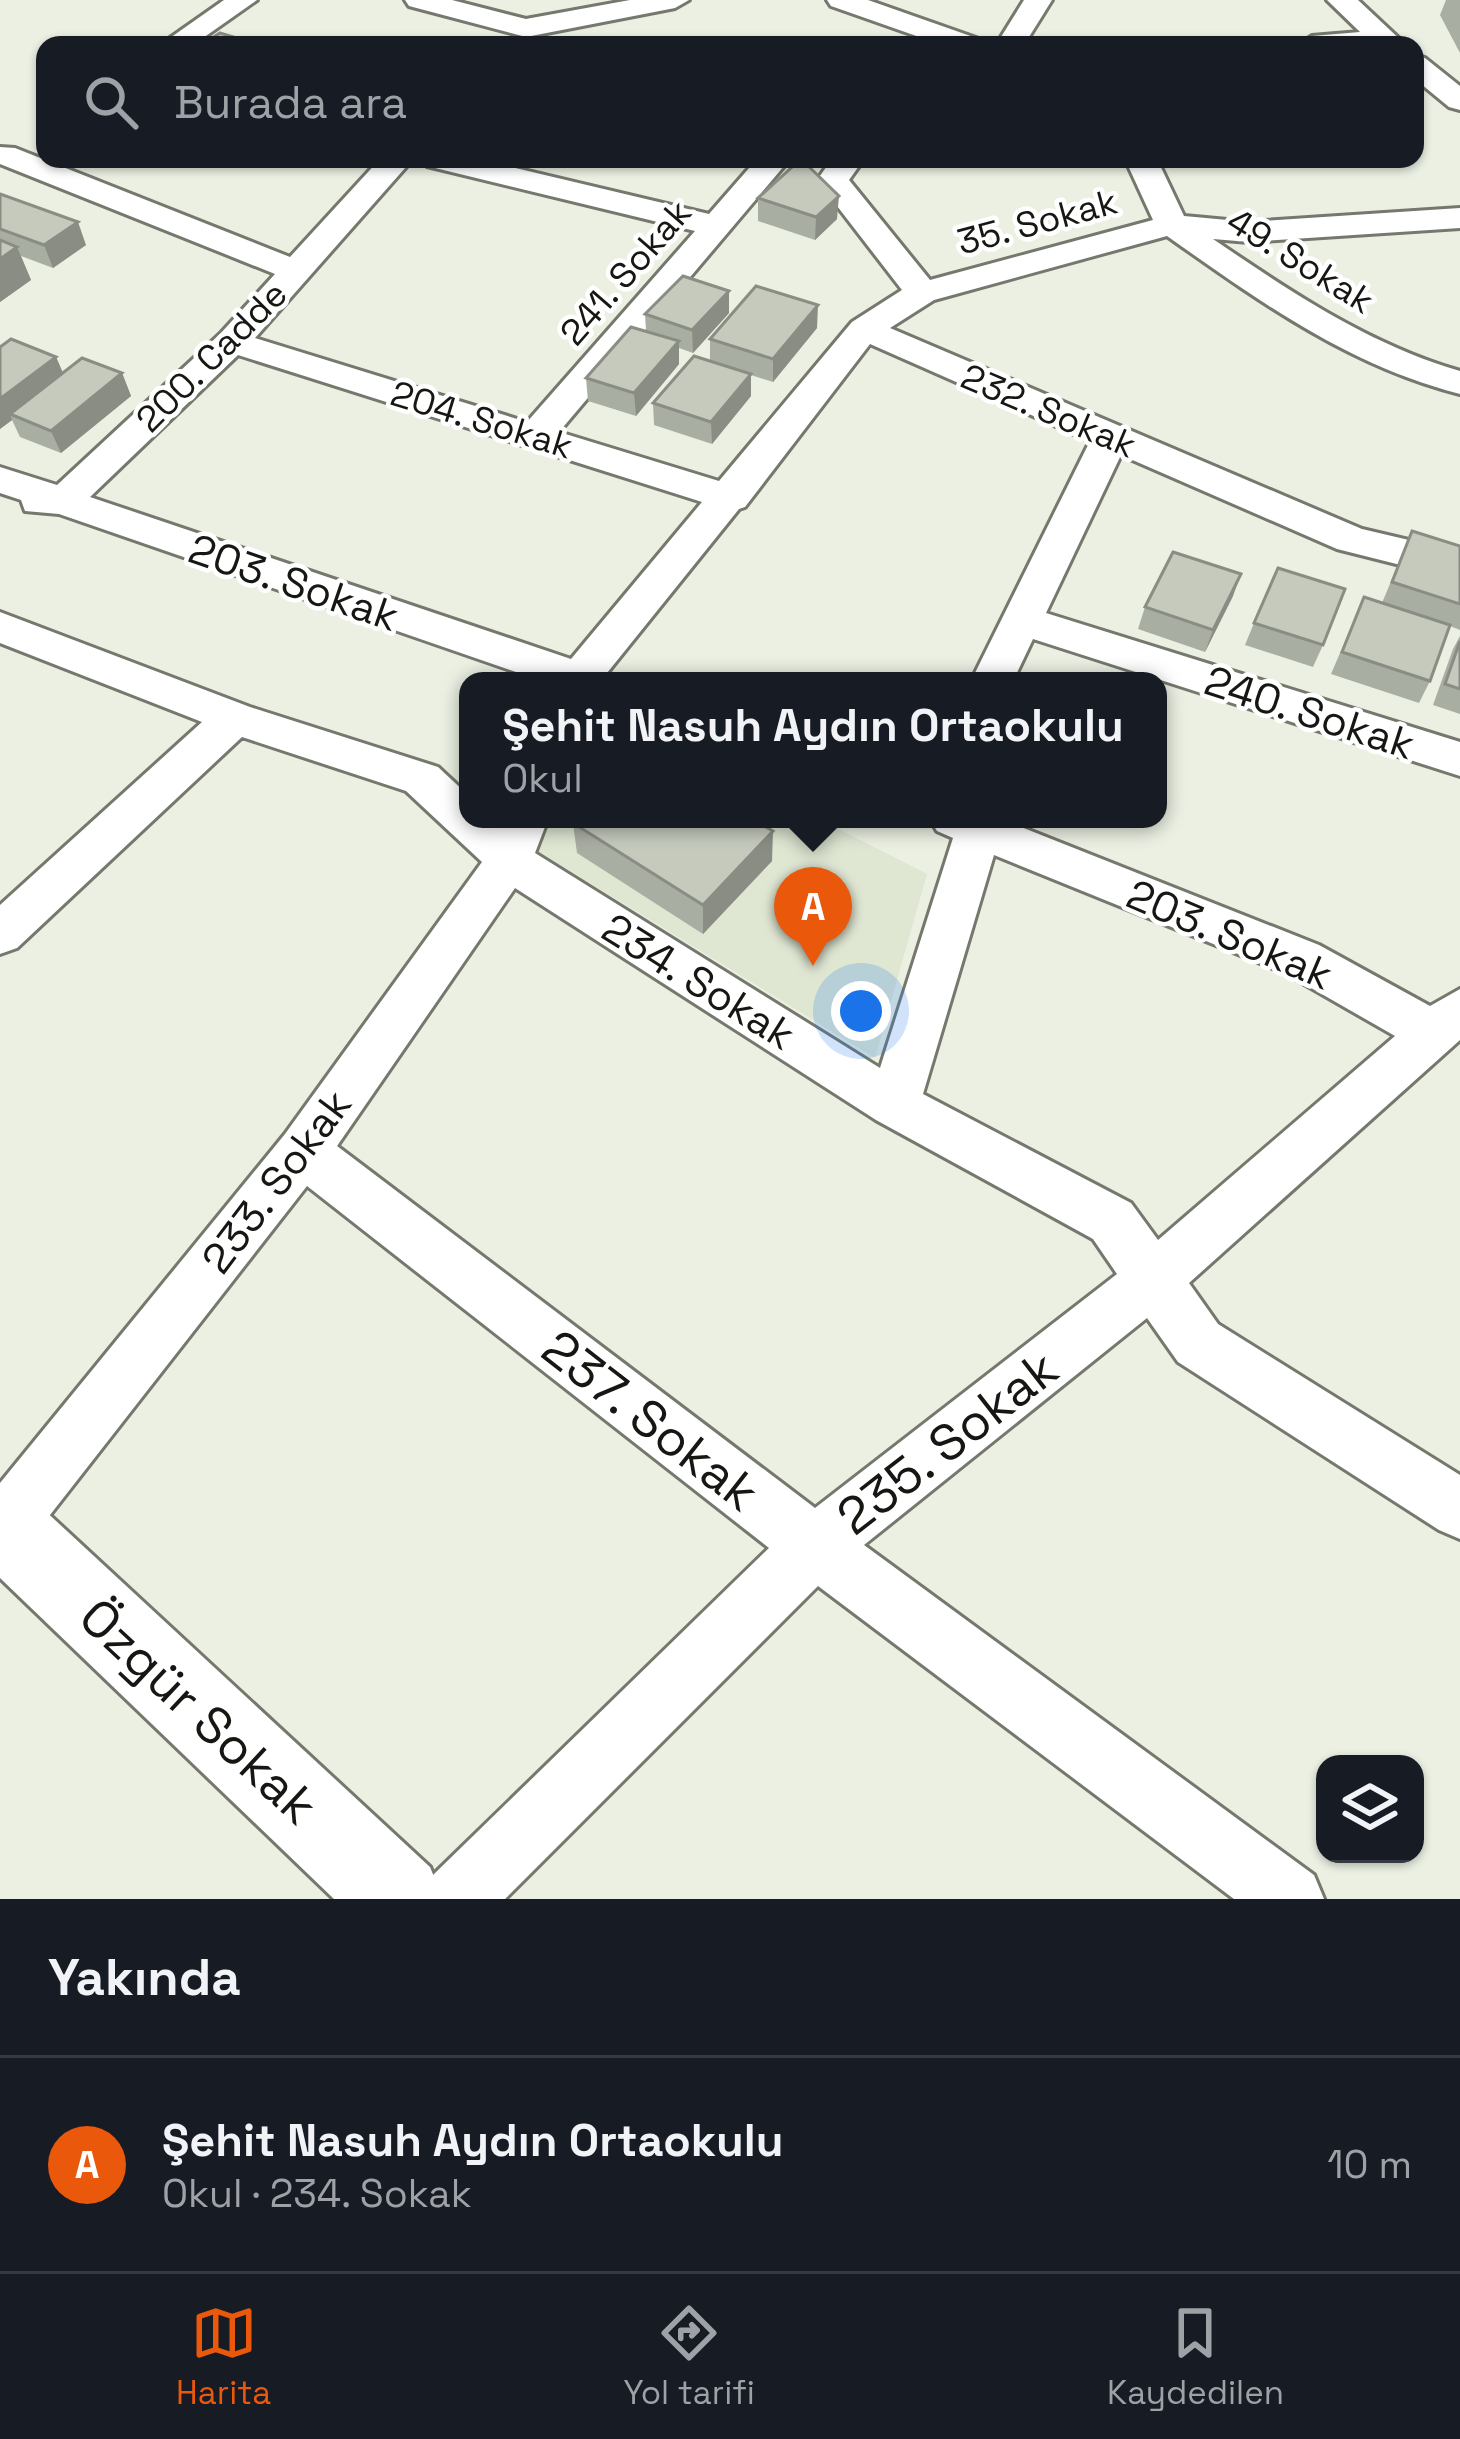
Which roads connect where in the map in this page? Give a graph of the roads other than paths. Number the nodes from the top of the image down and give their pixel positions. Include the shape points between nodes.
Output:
1 (243, 0) edge
2 (419, 0) edge
3 (675, 0) edge
4 (841, 0) edge
5 (1038, 0) edge
6 (1341, 0) edge
7 (188, 36) edge
8 (515, 36) edge
9 (522, 36) edge
10 (923, 36) edge
11 (1016, 36) edge
12 (1381, 36) edge
13 (1424, 71) edge
14 (1460, 101) edge
15 (54, 168) edge
16 (390, 168) edge
17 (475, 168) edge
18 (766, 168) edge
19 (1145, 168) edge
20 (841, 169) edge
21 (1460, 218) edge
22 (1172, 225) junction
23 (716, 226) junction
24 (296, 271) junction
25 (922, 293) junction
26 (864, 329) junction
27 (232, 342) junction
28 (1460, 383) edge
29 (536, 435) junction
30 (1112, 437) junction
31 (0, 479) edge
32 (731, 498) junction
33 (63, 501) junction
34 (0, 508) edge
35 (1460, 566) edge
36 (1024, 621) junction
37 (0, 627) edge
38 (558, 672) edge
39 (589, 672) edge
40 (997, 672) edge
41 (235, 718) junction
42 (1460, 759) edge
43 (459, 803) edge
44 (965, 828) edge
45 (976, 828) edge
46 (517, 840) edge
47 (0, 934) edge
48 (1447, 1021) edge
49 (895, 1104) junction
50 (303, 1151) junction
51 (1152, 1280) junction
52 (1460, 1509) edge
53 (2, 1525) edge
54 (815, 1546) junction
55 (398, 1899) edge
56 (457, 1899) edge
57 (1290, 1899) edge

1 - 7 street
2 - 8 street
3 - 9 street
4 - 10 street
5 - 11 street
6 - 12 street
13 - 14 street
15 - 24 street
16 - 24 street, 200. Cadde
17 - 23 street
18 - 23 street, 241. Sokak
19 - 22 street, 49. Sokak
20 - 25 street
21 - 22 street, 35. Sokak via 1249,232
22 - 25 street, 35. Sokak
22 - 28 street, 49. Sokak via 1306,318
23 - 29 street, 241. Sokak
24 - 27 street, 200. Cadde
25 - 26 street
26 - 30 street, 232. Sokak
26 - 32 street
27 - 29 street, 204. Sokak
27 - 33 street, 200. Cadde
29 - 32 street, 204. Sokak
30 - 35 street, 232. Sokak via 1352,540
30 - 36 street
31 - 33 street, 203. Sokak
32 - 39 street
33 - 34 street
33 - 38 street, 203. Sokak
36 - 40 street
36 - 42 street, 240. Sokak
37 - 41 street, 234. Sokak
41 - 43 street, 234. Sokak via 422,779
41 - 47 street
44 - 49 street
45 - 48 street, 203. Sokak
46 - 49 street, 234. Sokak
46 - 50 street, 233. Sokak
48 - 51 street, 235. Sokak
49 - 51 street, 234. Sokak via 1112,1221
50 - 53 street, 233. Sokak
50 - 54 street, 237. Sokak
51 - 52 street, 234. Sokak via 1198,1343
51 - 54 street, 235. Sokak
53 - 55 street, Özgür Sokak
54 - 56 street, 235. Sokak
54 - 57 street, 237. Sokak

